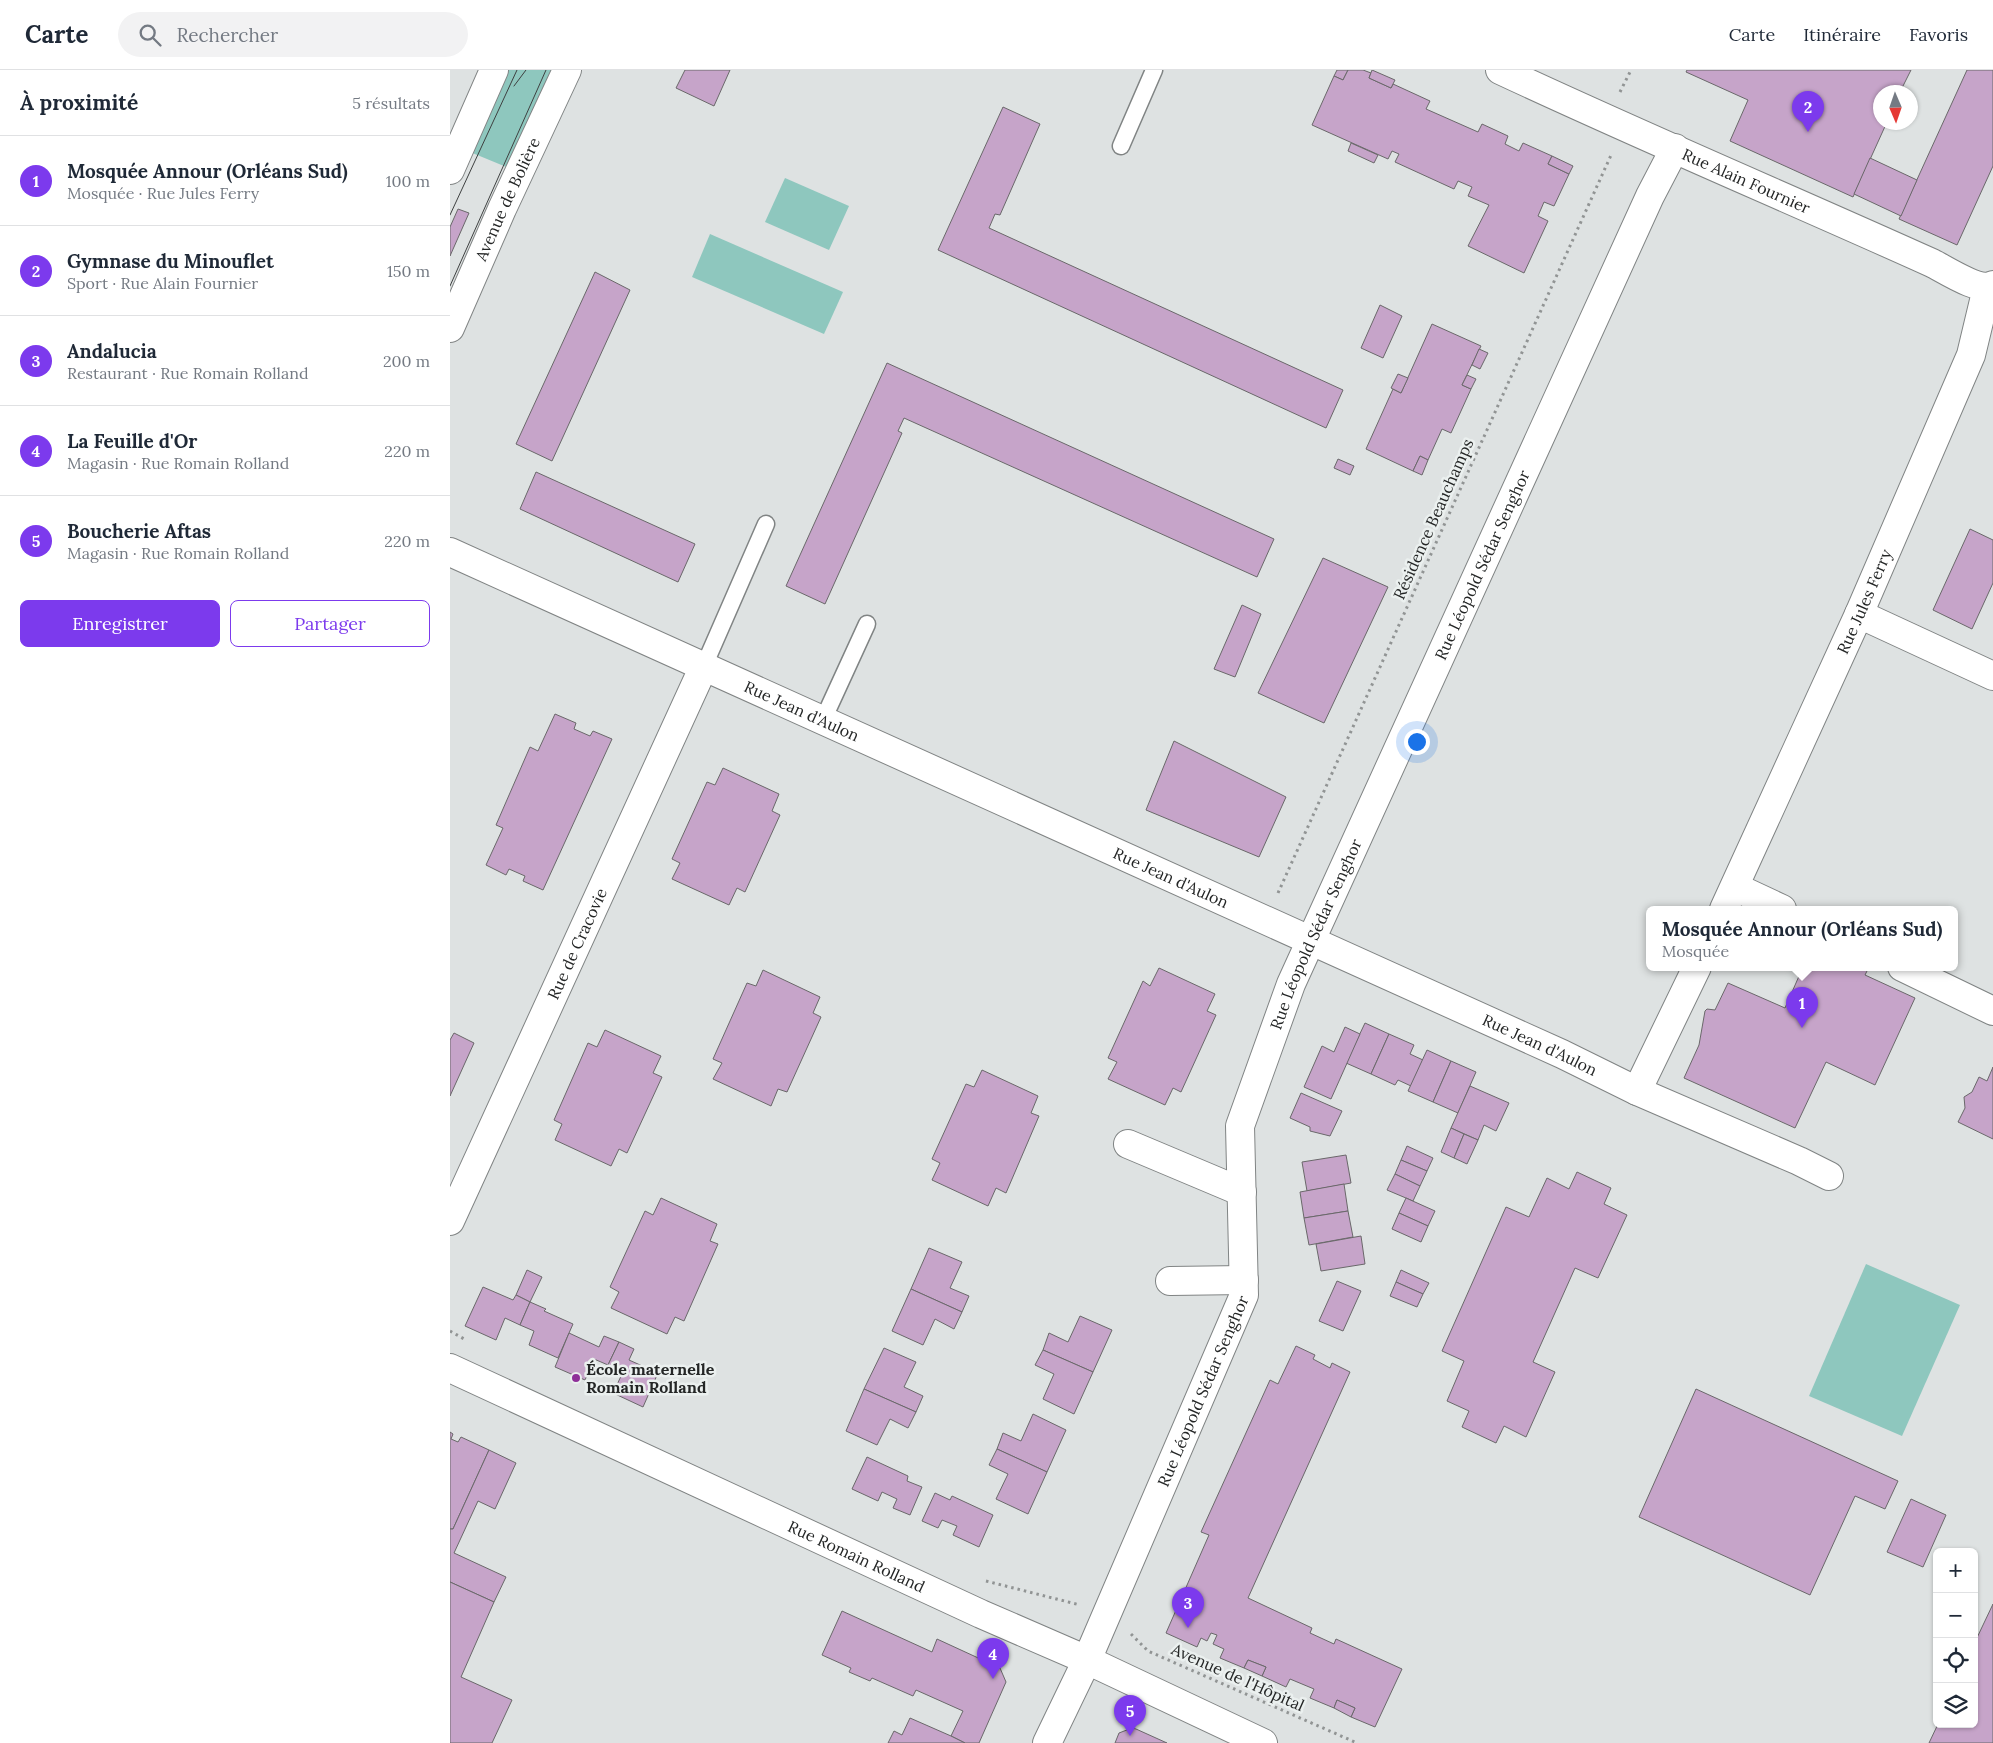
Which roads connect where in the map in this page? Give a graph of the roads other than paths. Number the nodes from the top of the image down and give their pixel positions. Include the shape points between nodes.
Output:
1 (494, 70) edge
2 (567, 70) edge
3 (1154, 70) edge
4 (1500, 70) edge
5 (1121, 146) dead end
6 (1675, 148) junction
7 (450, 170) edge
8 (1990, 286) edge
9 (450, 328) edge
10 (766, 524) dead end
11 (450, 552) edge
12 (1859, 614) junction
13 (867, 624) dead end
14 (704, 666) junction
15 (1993, 676) edge
16 (823, 720) junction
17 (1730, 898) edge
18 (1768, 906) edge
19 (1312, 941) junction
20 (1695, 971) edge
21 (1910, 971) edge
22 (1993, 1011) edge
23 (1637, 1091) junction
24 (1128, 1144) dead end
25 (1829, 1176) dead end
26 (1242, 1192) junction
27 (450, 1221) edge
28 (1244, 1280) junction
29 (1170, 1281) dead end
30 (450, 1368) edge
31 (1086, 1660) junction
32 (1047, 1743) edge
33 (1263, 1743) edge

1 - 7 street
2 - 9 street, Avenue de Bolière
3 - 5 lane
4 - 6 street, Rue Alain Fournier
6 - 8 street, Rue Alain Fournier via 1923,258 1974,284
6 - 19 street, Rue Léopold Sédar Senghor via 1650,196
8 - 12 street, Rue Jules Ferry via 1971,355
10 - 14 lane
11 - 14 street, Rue Jean d'Aulon
12 - 15 street
12 - 17 street, Rue Jules Ferry
13 - 16 lane
14 - 16 street, Rue Jean d'Aulon
14 - 27 street, Rue de Cracovie
16 - 19 street, Rue Jean d'Aulon
17 - 18 street
19 - 23 street, Rue Jean d'Aulon
19 - 26 street, Rue Léopold Sédar Senghor via 1291,984 1240,1126
20 - 23 street
21 - 22 street
23 - 25 street, Rue Jean d'Aulon
24 - 26 street
26 - 28 street, Rue Léopold Sédar Senghor
28 - 29 street
28 - 31 street, Rue Léopold Sédar Senghor via 1244,1295
30 - 31 street, Rue Romain Rolland
31 - 32 street, Rue Léopold Sédar Senghor
31 - 33 street, Rue Romain Rolland

